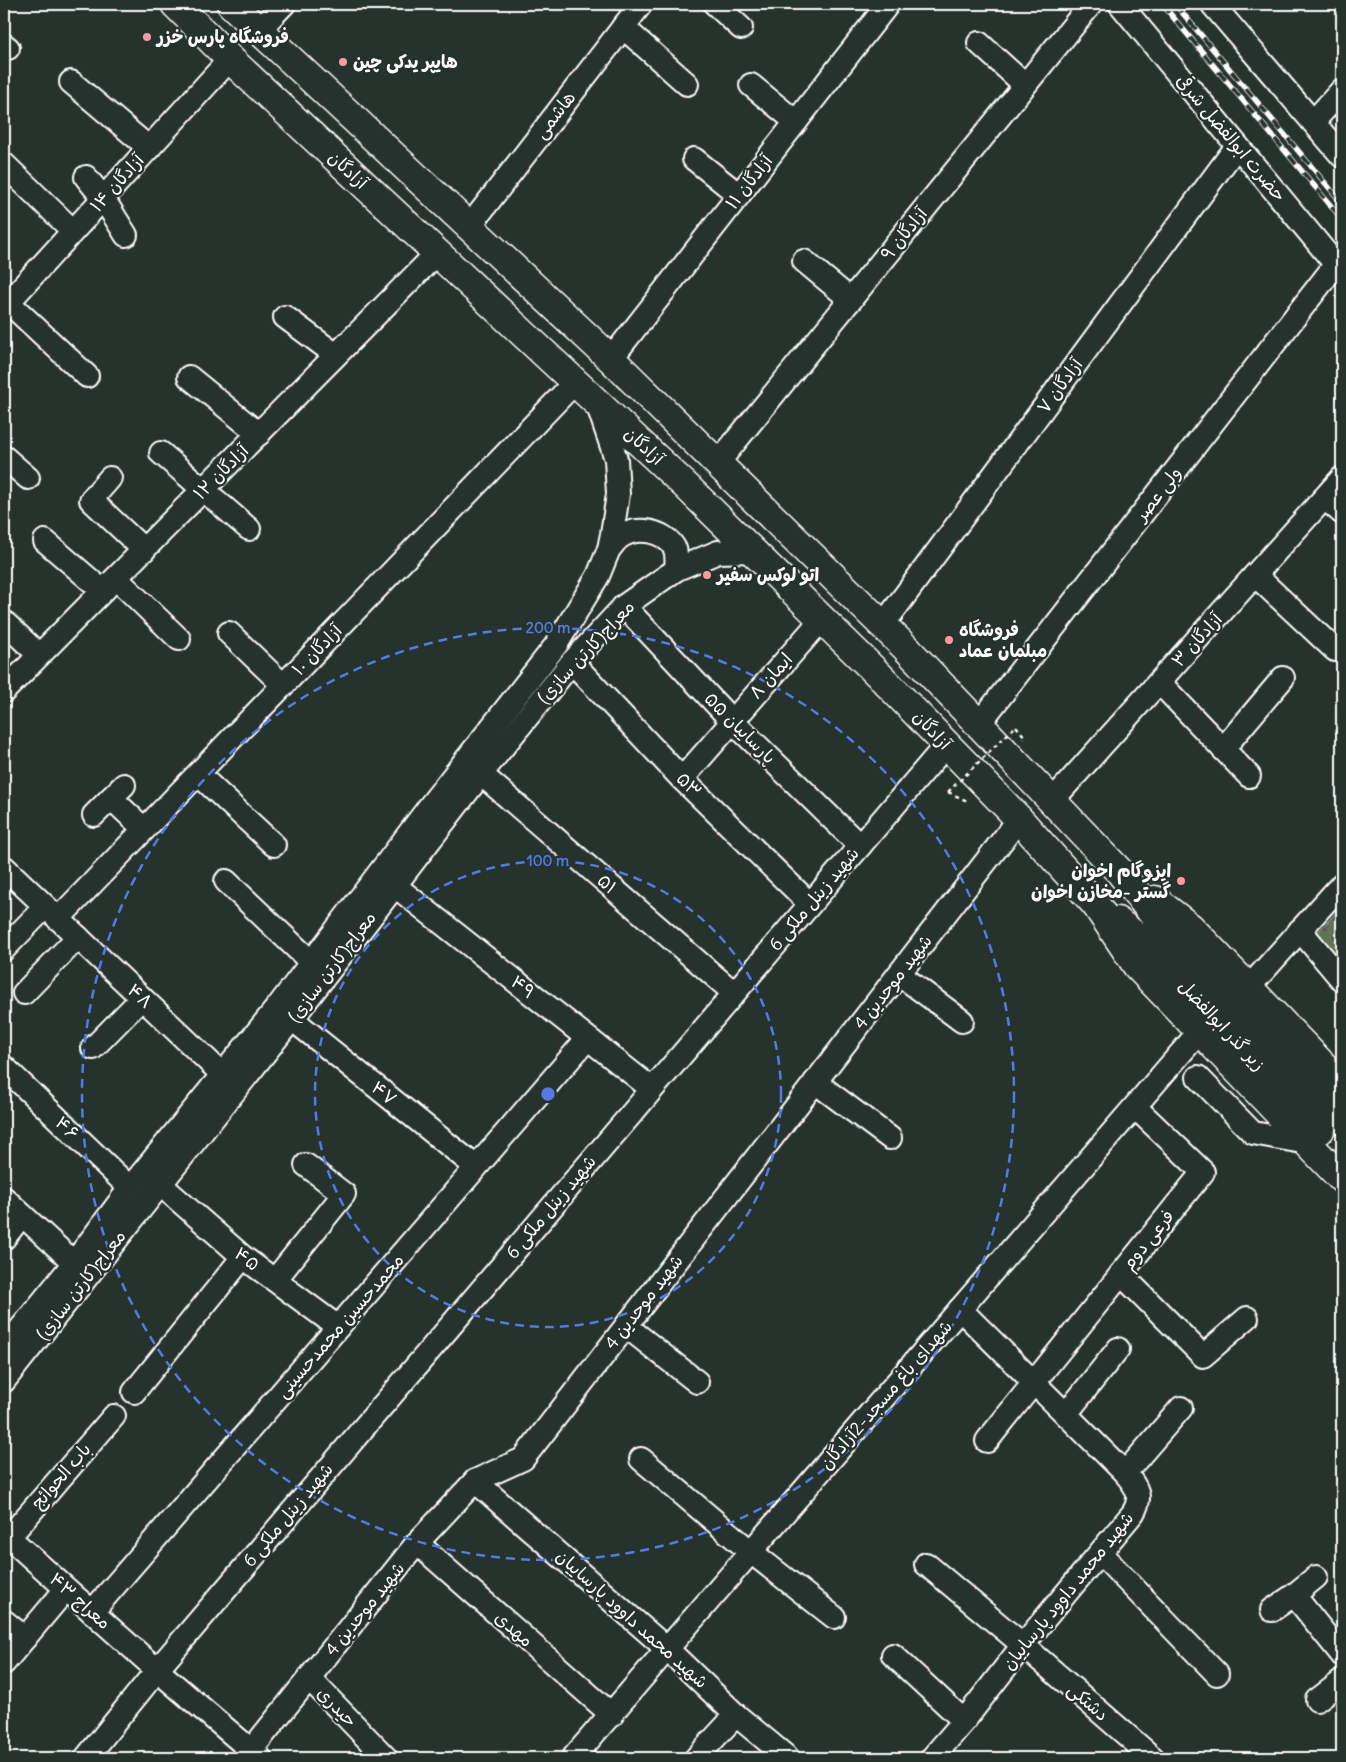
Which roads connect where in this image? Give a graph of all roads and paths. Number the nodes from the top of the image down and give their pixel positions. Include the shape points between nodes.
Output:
1 (175, 4) edge
2 (231, 4) edge
3 (284, 4) edge
4 (641, 4) edge
5 (714, 4) edge
6 (888, 4) edge
7 (1091, 4) edge
8 (1120, 4) edge
9 (1212, 4) edge
10 (623, 26) junction
11 (742, 28) dead end
12 (259, 30) junction
13 (979, 43) dead end
14 (230, 59) junction
15 (313, 81) junction
16 (71, 82) dead end
17 (686, 84) dead end
18 (751, 86) dead end
19 (1025, 86) junction
20 (1342, 90) edge
21 (279, 106) junction
22 (796, 122) junction
23 (1314, 122) junction
24 (364, 129) junction
25 (1237, 146) junction
26 (149, 148) junction
27 (332, 155) junction
28 (1342, 156) edge
29 (694, 159) dead end
30 (4, 164) edge
31 (86, 177) dead end
32 (739, 195) junction
33 (103, 198) junction
34 (469, 227) junction
35 (73, 230) junction
36 (126, 235) dead end
37 (437, 253) junction
38 (804, 261) dead end
39 (1339, 268) edge
40 (851, 300) junction
41 (6, 304) edge
42 (284, 317) dead end
43 (336, 356) junction
44 (611, 359) junction
45 (87, 376) dead end
46 (189, 377) dead end
47 (575, 382) junction
48 (596, 402) junction
49 (259, 434) junction
50 (161, 453) dead end
51 (4, 458) edge
52 (718, 464) junction
53 (28, 478) dead end
54 (110, 478) dead end
55 (1342, 478) edge
56 (203, 490) junction
57 (1325, 498) junction
58 (1342, 513) edge
59 (249, 530) dead end
60 (45, 541) dead end
61 (609, 549) junction
62 (144, 550) junction
63 (753, 551) junction
64 (677, 569) junction
65 (1255, 575) junction
66 (110, 585) junction
67 (624, 606) junction
68 (822, 619) junction
69 (4, 622) edge
70 (883, 625) junction
71 (229, 633) dead end
72 (179, 639) dead end
73 (1335, 650) dead end
74 (39, 655) junction
75 (572, 662) junction
76 (1283, 678) dead end
77 (1160, 682) junction
78 (283, 685) junction
79 (4, 692) edge
80 (732, 721) junction
81 (979, 724) junction
82 (1026, 737) dead end
83 (946, 745) junction
84 (1223, 748) junction
85 (198, 774) junction
86 (481, 774) junction
87 (1249, 776) dead end
88 (682, 779) junction
89 (965, 800) dead end
90 (1052, 801) junction
91 (94, 816) dead end
92 (1019, 819) junction
93 (144, 830) junction
94 (274, 845) dead end
95 (860, 846) junction
96 (4, 867) edge
97 (1120, 872) junction
98 (226, 881) dead end
99 (1342, 884) edge
100 (394, 885) junction
101 (810, 904) junction
102 (1096, 905) junction
103 (52, 913) junction
104 (1300, 930) junction
105 (78, 937) junction
106 (4, 949) edge
107 (311, 962) junction
108 (899, 974) junction
109 (1342, 980) edge
110 (1249, 987) junction
111 (24, 993) dead end
112 (734, 993) junction
113 (142, 998) junction
114 (292, 1019) junction
115 (962, 1021) dead end
116 (1199, 1032) junction
117 (588, 1039) junction
118 (93, 1048) dead end
119 (4, 1067) edge
120 (1234, 1069) junction
121 (222, 1074) junction
122 (1198, 1077) dead end
123 (815, 1082) junction
124 (1342, 1085) edge
125 (652, 1089) junction
126 (1214, 1093) junction
127 (1135, 1107) junction
128 (1342, 1120) edge
129 (890, 1138) dead end
130 (1308, 1143) junction
131 (1342, 1153) edge
132 (306, 1165) dead end
133 (476, 1168) junction
134 (1342, 1179) edge
135 (160, 1184) junction
136 (130, 1188) junction
137 (4, 1198) edge
138 (22, 1215) junction
139 (4, 1238) edge
140 (244, 1257) junction
141 (81, 1270) junction
142 (1121, 1274) junction
143 (275, 1280) junction
144 (960, 1309) junction
145 (1248, 1318) dead end
146 (626, 1326) junction
147 (338, 1327) junction
148 (4, 1349) edge
149 (1118, 1349) dead end
150 (4, 1381) edge
151 (697, 1382) dead end
152 (1034, 1383) junction
153 (134, 1392) dead end
154 (1181, 1408) dead end
155 (1066, 1414) junction
156 (114, 1416) dead end
157 (987, 1440) dead end
158 (641, 1459) dead end
159 (1125, 1473) junction
160 (475, 1481) junction
161 (6, 1535) edge
162 (417, 1543) junction
163 (751, 1552) junction
164 (1101, 1554) junction
165 (926, 1564) dead end
166 (1316, 1577) dead end
167 (66, 1589) junction
168 (1294, 1595) junction
169 (1272, 1610) dead end
170 (92, 1612) junction
171 (834, 1617) dead end
172 (4, 1621) edge
173 (24, 1638) junction
174 (1023, 1645) junction
175 (667, 1649) junction
176 (893, 1655) dead end
177 (1342, 1655) edge
178 (4, 1663) edge
179 (156, 1670) junction
180 (1217, 1674) dead end
181 (309, 1678) junction
182 (1342, 1681) edge
183 (1317, 1700) dead end
184 (612, 1715) junction
185 (736, 1715) junction
186 (964, 1721) junction
187 (252, 1756) edge
188 (90, 1757) edge
189 (386, 1758) edge
190 (574, 1758) edge
191 (696, 1758) edge
192 (788, 1758) edge
193 (932, 1758) edge
194 (1153, 1758) edge

1 - 14 main road, آزادگان
2 - 12 main road
3 - 12 street
4 - 10 street, هاشمی
5 - 11 street
6 - 22 street, ۱۱ آزادگان
7 - 19 street, ۹ آزادگان
8 - 25 street, حضرت ابوالفضل شرقی
9 - 23 street
10 - 17 street
10 - 34 street, هاشمی
12 - 15 main road
13 - 19 street
14 - 21 main road, آزادگان
14 - 26 street, ۱۴ آزادگان
15 - 21 main road via 310,97 302,105 291,108
15 - 24 main road
16 - 26 street
18 - 22 street
19 - 40 street, ۹ آزادگان
20 - 23 street
21 - 27 main road, آزادگان
22 - 32 street, ۱۱ آزادگان
23 - 28 street
24 - 27 main road via 349,127 337,132 332,141
24 - 34 main road
25 - 39 street, حضرت ابوالفضل شرقی
25 - 70 street, ۷ آزادگان
26 - 33 street, ۱۴ آزادگان
27 - 37 main road, آزادگان
29 - 32 street
30 - 35 street
31 - 33 street
32 - 44 street, ۱۱ آزادگان
33 - 35 street, ۱۴ آزادگان
33 - 36 street
34 - 44 main road
35 - 41 street, ۱۴ آزادگان
37 - 43 street, ۱۲ آزادگان
37 - 47 main road, آزادگان
38 - 40 street
39 - 81 street, ولی عصر
40 - 52 street, ۹ آزادگان
41 - 45 street
42 - 43 street
43 - 49 street, ۱۲ آزادگان
44 - 52 main road
46 - 49 street
47 - 48 main road, آزادگان
47 - 78 street, ۱۰ آزادگان
48 - 61 street, معراج(کارتن سازی) via 616,459 618,494
48 - 63 main road, آزادگان
49 - 56 street, ۱۲ آزادگان
50 - 56 street
51 - 53 street
52 - 70 main road
54 - 62 street via 88,503
55 - 57 street, ۳ آزادگان
56 - 59 street
56 - 62 street, ۱۲ آزادگان
57 - 58 street
57 - 65 street, ۳ آزادگان
60 - 66 street
61 - 64 street via 634,531 650,531 665,538 675,550
61 - 107 street, معراج(کارتن سازی) via 598,576 556,644
62 - 66 street, ۱۲ آزادگان
63 - 64 street, معراج(کارتن سازی) via 718,552
63 - 68 main road, آزادگان
64 - 67 street, معراج(کارتن سازی)
65 - 73 street
65 - 77 street, ۳ آزادگان
66 - 72 street
66 - 74 street, ۱۲ آزادگان
67 - 75 street, معراج(کارتن سازی)
67 - 80 street, پارساییان ۵۵
68 - 80 street, ۸ ایمان
68 - 83 main road, آزادگان
69 - 74 street
70 - 81 main road
71 - 78 street
74 - 79 street, ۱۲ آزادگان
75 - 86 street, معراج(کارتن سازی)
75 - 88 street, ۵۳
76 - 84 street
77 - 84 street
77 - 90 street, ۳ آزادگان
78 - 85 street, ۱۰ آزادگان
80 - 88 street, ۸ ایمان
80 - 95 street, پارساییان ۵۵
81 - 90 main road
82 - 89 path, bridge via 1016,726 948,792
83 - 92 main road, آزادگان
83 - 95 street, 6 شهید زینل ملکی
84 - 87 street
85 - 93 street, ۱۰ آزادگان
85 - 94 street
86 - 100 street, معراج(کارتن سازی)
86 - 112 street, ۵۱
88 - 101 street, ۵۳
90 - 97 main road
91 - 93 street via 118,791
92 - 102 main road, آزادگان
92 - 108 street, 4 شهید موحدین
93 - 103 street, ۱۰ آزادگان
95 - 101 street, 6 شهید زینل ملکی
96 - 103 street, ۴۸
97 - 110 main road via 1190,927
97 - 128 main road, زیر گذر ابوالفضل via 1163,928
98 - 107 street
99 - 104 street
100 - 114 street, معراج(کارتن سازی)
100 - 117 street, ۴۹
101 - 112 street, 6 شهید زینل ملکی
102 - 116 main road via 1137,966
102 - 131 main road, زیر گذر ابوالفضل via 1148,946
103 - 105 street, ۴۸
103 - 106 street, ۱۰ آزادگان
104 - 109 street
104 - 110 street
105 - 111 street
105 - 113 street, ۴۸
107 - 121 street, معراج(کارتن سازی)
108 - 115 street
108 - 123 street, 4 شهید موحدین
110 - 124 main road
112 - 125 street, 6 شهید زینل ملکی
113 - 118 street
113 - 121 street, ۴۸
114 - 133 street, ۴۷
114 - 135 street, معراج(کارتن سازی)
116 - 120 main road
116 - 127 street, شهدای‌ باغ مسجد-2آزادگان
117 - 125 street, ۴۹
117 - 133 street, محمدحسین محمدحسینی
119 - 136 street, ۴۶
120 - 126 street
120 - 130 main road
121 - 136 street, معراج(کارتن سازی)
122 - 126 street
123 - 129 street
123 - 146 street, 4 شهید موحدین
125 - 179 street, 6 شهید زینل ملکی
126 - 130 street via 1253,1133
127 - 142 street, فرعی دوم via 1203,1172
127 - 144 street, شهدای‌ باغ مسجد-2آزادگان
130 - 134 main road
132 - 143 street via 344,1194
133 - 147 street, محمدحسین محمدحسینی
135 - 140 street, ۴۵
135 - 141 street, معراج(کارتن سازی)
136 - 141 street, معراج(کارتن سازی)
137 - 138 street
138 - 139 street
138 - 141 street
140 - 143 street, ۴۵
140 - 153 street
141 - 148 street, معراج(کارتن سازی)
141 - 150 street, معراج(کارتن سازی)
142 - 145 street via 1203,1356
142 - 152 street, فرعی دوم
143 - 147 street, ۴۵
144 - 152 street, شهید محمد داوود پارساییان
144 - 163 street, شهدای‌ باغ مسجد-2آزادگان
146 - 151 street
146 - 160 street, 4 شهید موحدین via 523,1459
147 - 170 street, محمدحسین محمدحسینی
149 - 155 street
152 - 155 street, شهید محمد داوود پارساییان
152 - 157 street, فرعی دوم
154 - 159 street
155 - 159 street, شهید محمد داوود پارساییان
156 - 161 street, باب الحوائج
158 - 163 street
159 - 164 street, شهید محمد داوود پارساییان via 1136,1486 1138,1505
160 - 162 street, 4 شهید موحدین
160 - 175 street, شهید محمد داوود پارساییان
161 - 167 street, معراج ۴۳
162 - 181 street, 4 شهید موحدین
162 - 184 street, مهدی
163 - 171 street
163 - 175 street, شهدای‌ باغ مسجد-2آزادگان
164 - 174 street, شهید محمد داوود پارساییان
164 - 180 street
165 - 174 street, دشتکی
166 - 168 street
167 - 170 street, معراج ۴۳
167 - 173 street
168 - 169 street
168 - 177 street
170 - 179 street, معراج ۴۳
172 - 173 street
173 - 178 street
174 - 186 street, شهید محمد داوود پارساییان
174 - 194 street, دشتکی
175 - 184 street, شهدای‌ باغ مسجد-2آزادگان
175 - 185 street, شهید محمد داوود پارساییان
176 - 186 street
179 - 187 street, معراج ۴۳
179 - 188 street, 6 شهید زینل ملکی
181 - 187 street, 4 شهید موحدین
181 - 189 street, حیدری
182 - 183 street
184 - 190 street, شهدای‌ باغ مسجد-2آزادگان
185 - 191 street
185 - 192 street, شهید محمد داوود پارساییان
186 - 193 street, شهید محمد داوود پارساییان

